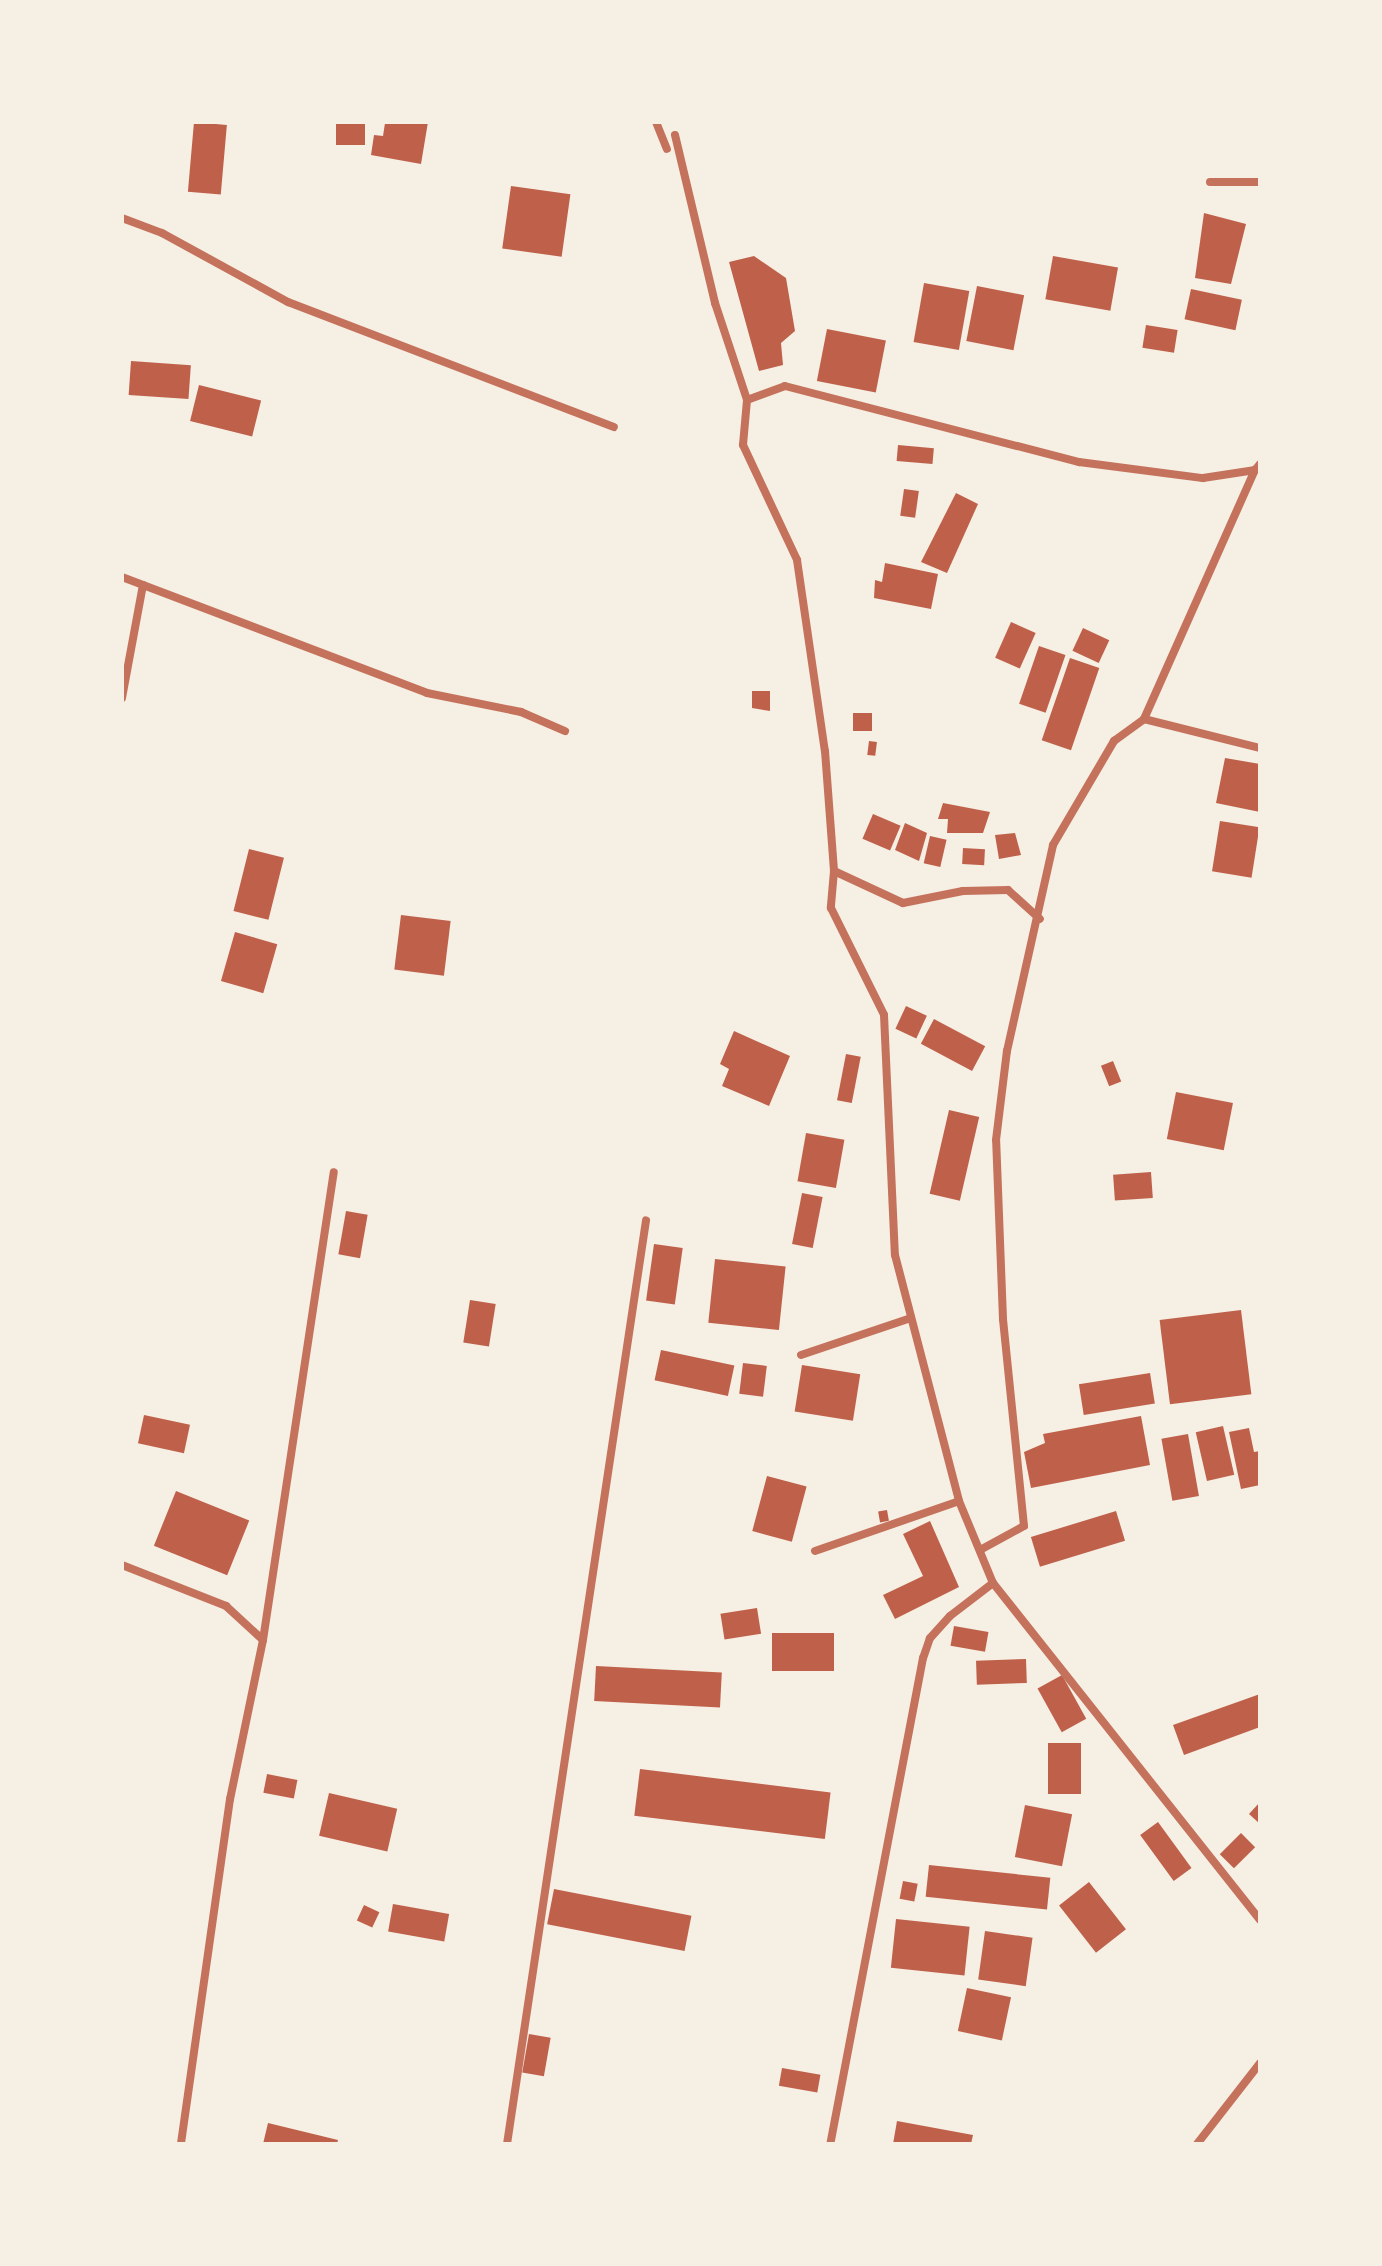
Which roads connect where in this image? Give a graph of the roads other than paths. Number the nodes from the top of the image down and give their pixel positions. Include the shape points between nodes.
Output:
1 (656, 122) edge
2 (675, 135) dead end
3 (667, 149) dead end
4 (1210, 182) dead end
5 (1260, 182) edge
6 (122, 218) edge
7 (747, 400) junction
8 (614, 427) dead end
9 (1258, 467) edge
10 (122, 577) edge
11 (143, 585) junction
12 (122, 698) edge
13 (1144, 719) junction
14 (565, 731) dead end
15 (1260, 748) edge
16 (834, 871) junction
17 (1040, 919) junction
18 (334, 1172) dead end
19 (646, 1220) dead end
20 (911, 1318) junction
21 (801, 1355) dead end
22 (959, 1501) junction
23 (980, 1550) junction
24 (815, 1551) dead end
25 (122, 1565) edge
26 (993, 1583) junction
27 (263, 1640) junction
28 (1260, 1920) edge
29 (1260, 2063) edge
30 (181, 2144) edge
31 (507, 2144) edge
32 (830, 2144) edge
33 (1197, 2144) edge

1 - 3 street
2 - 7 street via 715,303
4 - 5 street
6 - 8 street via 162,233 288,302
7 - 9 street via 785,386 1079,462 1203,478
7 - 16 street via 743,445 797,560 825,751
9 - 13 street
10 - 11 street
11 - 12 street
11 - 14 street via 427,693 521,712
13 - 15 street
13 - 17 street via 1114,741 1059,834
16 - 17 street via 903,903 963,891 1008,890
16 - 20 street via 831,908 884,1015 895,1255
17 - 23 street via 1007,1051 996,1140 1003,1319 1024,1526
18 - 27 street
19 - 31 street
20 - 21 street
20 - 22 street
22 - 23 street
22 - 24 street
23 - 26 street
25 - 27 street via 226,1606
26 - 28 street
26 - 32 street via 950,1616 930,1638 923,1658
27 - 30 street via 230,1799
29 - 33 street

